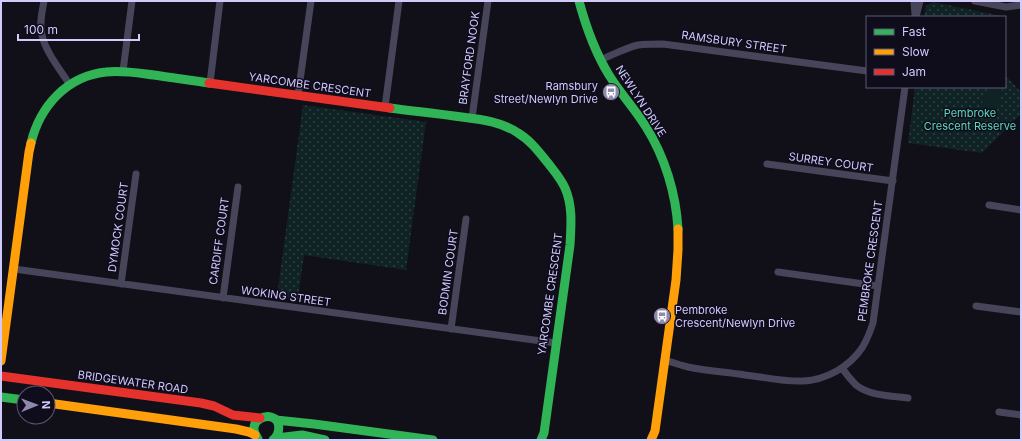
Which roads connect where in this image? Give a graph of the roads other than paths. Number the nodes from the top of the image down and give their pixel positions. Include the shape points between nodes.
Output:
1 (44, 1) edge
2 (132, 1) edge
3 (220, 1) edge
4 (311, 1) edge
5 (399, 1) edge
6 (488, 1) edge
7 (578, 1) edge
8 (914, 1) edge
9 (920, 1) edge
10 (975, 1) edge
11 (1020, 4) edge
12 (915, 16) edge
13 (915, 16) edge
14 (600, 60) junction
15 (123, 71) junction
16 (866, 71) edge
17 (210, 83) junction
18 (70, 85) junction
19 (905, 88) edge
20 (298, 95) junction
21 (385, 107) junction
22 (472, 118) junction
23 (767, 164) dead end
24 (136, 174) dead end
25 (893, 181) junction
26 (238, 187) dead end
27 (989, 205) dead end
28 (1021, 210) edge
29 (466, 219) dead end
30 (14, 269) junction
31 (778, 272) dead end
32 (121, 284) junction
33 (878, 286) junction
34 (223, 298) junction
35 (976, 306) dead end
36 (1021, 312) edge
37 (451, 329) junction
38 (556, 343) junction
39 (1, 361) edge
40 (664, 364) junction
41 (842, 368) junction
42 (1, 376) edge
43 (1, 397) edge
44 (908, 398) dead end
45 (16, 399) edge
46 (56, 404) edge
47 (999, 412) dead end
48 (1021, 415) edge
49 (260, 418) junction
50 (276, 420) junction
51 (655, 435) edge
52 (257, 438) edge
53 (543, 438) edge
54 (274, 439) edge
55 (326, 440) edge
56 (433, 440) edge
57 (652, 440) edge

1 - 18 street via 42,36 47,49
2 - 15 street
3 - 17 street
4 - 20 street
5 - 21 street
6 - 22 street, BRAYFORD NOOK
7 - 14 street, NEWLYN DRIVE via 584,23
8 - 12 street
9 - 13 street
10 - 11 street via 1006,7
14 - 16 street, RAMSBURY STREET via 629,48 663,44
14 - 40 street, NEWLYN DRIVE via 656,145 666,168 674,202 678,232 678,263
15 - 17 street, YARCOMBE CRESCENT
15 - 18 street, YARCOMBE CRESCENT via 98,73
17 - 20 street, YARCOMBE CRESCENT
18 - 30 street, YARCOMBE CRESCENT via 53,98 39,118 33,135
19 - 25 street, PEMBROKE CRESCENT
20 - 21 street, YARCOMBE CRESCENT
21 - 22 street, YARCOMBE CRESCENT
22 - 38 street, YARCOMBE CRESCENT via 498,123 516,130 525,137 560,179 568,197 571,228
23 - 25 street, SURREY COURT
24 - 32 street, DYMOCK COURT
25 - 33 street, PEMBROKE CRESCENT
26 - 34 street, CARDIFF COURT
27 - 28 street
29 - 37 street, BODMIN COURT
30 - 32 street, WOKING STREET
30 - 39 street, YARCOMBE CRESCENT
31 - 33 street
32 - 34 street, WOKING STREET
33 - 41 street, PEMBROKE CRESCENT via 873,323 868,336 862,348
34 - 37 street, WOKING STREET
35 - 36 street
37 - 38 street, WOKING STREET
38 - 53 street, YARCOMBE CRESCENT
40 - 41 street, PEMBROKE CRESCENT via 795,381 822,378
40 - 51 street, NEWLYN DRIVE
41 - 44 street via 851,380 868,392
42 - 49 street, BRIDGEWATER ROAD via 201,403 233,415
43 - 45 street
46 - 52 street via 237,429 249,432
47 - 48 street
49 - 50 street, BRIDGEWATER ROAD via 268,416
49 - 52 street via 254,428
50 - 54 street via 279,427 278,435
50 - 56 street
51 - 57 street, NEWLYN DRIVE
54 - 55 street via 302,435

